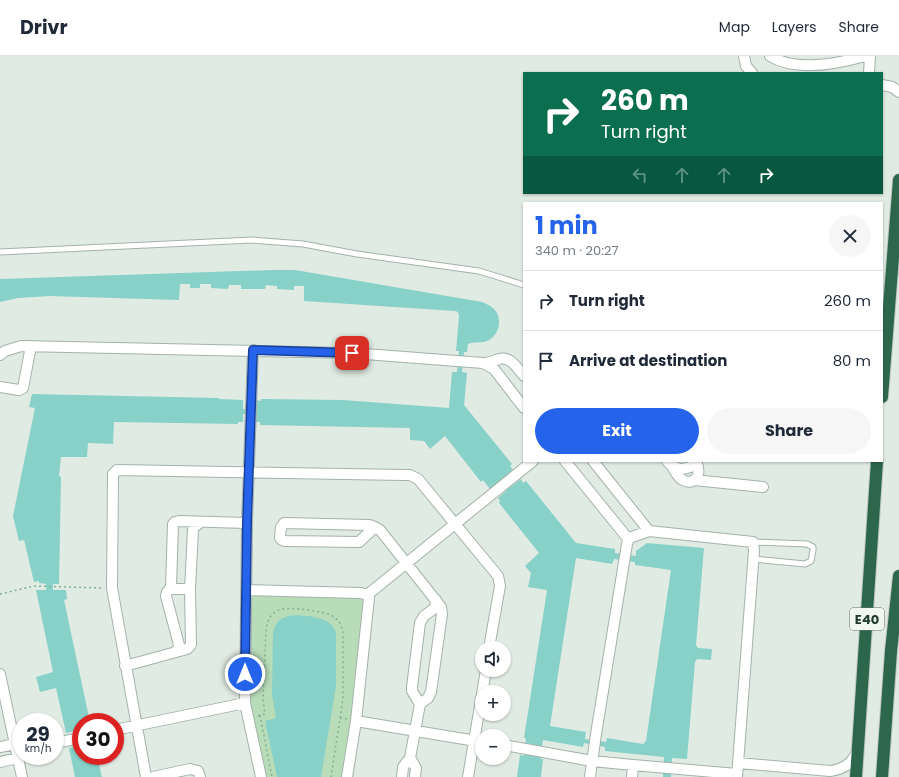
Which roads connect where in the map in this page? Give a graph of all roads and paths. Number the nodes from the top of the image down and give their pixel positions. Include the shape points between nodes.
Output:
1 (770, 56) edge
2 (865, 56) edge
3 (870, 56) edge
4 (745, 58) edge
5 (836, 68) edge
6 (800, 69) edge
7 (751, 72) edge
8 (869, 72) edge
9 (883, 85) edge
10 (899, 92) edge
11 (899, 180) edge
12 (0, 252) edge
13 (523, 285) edge
14 (31, 346) junction
15 (253, 350) junction
16 (0, 355) edge
17 (483, 363) junction
18 (523, 375) edge
19 (883, 384) edge
20 (0, 387) edge
21 (523, 407) edge
22 (532, 462) edge
23 (566, 462) edge
24 (594, 462) edge
25 (697, 462) edge
26 (877, 462) edge
27 (669, 464) edge
28 (248, 471) junction
29 (694, 480) junction
30 (763, 488) dead end
31 (201, 522) junction
32 (247, 523) junction
33 (455, 524) junction
34 (375, 527) junction
35 (649, 531) junction
36 (629, 538) junction
37 (753, 542) junction
38 (753, 559) junction
39 (407, 563) junction
40 (899, 576) edge
41 (112, 588) junction
42 (170, 589) junction
43 (190, 589) junction
44 (246, 590) junction
45 (0, 594) edge
46 (368, 595) junction
47 (436, 600) junction
48 (490, 641) edge
49 (895, 650) edge
50 (175, 652) junction
51 (125, 666) junction
52 (0, 674) edge
53 (485, 677) edge
54 (245, 703) junction
55 (420, 704) junction
56 (356, 721) junction
57 (136, 725) junction
58 (12, 728) edge
59 (124, 728) edge
60 (479, 729) edge
61 (414, 732) junction
62 (475, 741) edge
63 (511, 746) edge
64 (0, 747) edge
65 (12, 750) edge
66 (858, 750) junction
67 (475, 752) edge
68 (12, 754) edge
69 (593, 756) junction
70 (410, 758) junction
71 (0, 762) edge
72 (20, 765) edge
73 (633, 765) junction
74 (737, 771) edge
75 (22, 777) edge
76 (146, 777) edge
77 (153, 777) edge
78 (200, 777) edge
79 (261, 777) edge
80 (272, 777) edge
81 (331, 777) edge
82 (347, 777) edge
83 (402, 777) edge
84 (415, 777) edge
85 (468, 777) edge
86 (590, 777) edge
87 (595, 777) edge
88 (632, 777) edge
89 (856, 777) edge
90 (882, 777) edge

1 - 6 street
2 - 5 street via 843,62
3 - 8 street
4 - 7 street
5 - 6 street
9 - 10 street
11 - 19 highway
12 - 13 lane via 252,240 303,244 479,271
14 - 15 street
14 - 16 street via 15,347
14 - 20 street via 23,388 16,390
15 - 17 street via 352,353
15 - 28 street
17 - 18 street via 508,359
17 - 21 street via 494,369
22 - 33 street
23 - 36 street
24 - 35 street
25 - 27 street via 688,468 680,469
25 - 29 street via 699,475
26 - 66 highway, E40
27 - 29 street via 681,479
28 - 32 street
28 - 33 street via 410,475 418,479
28 - 41 street via 121,469 115,472
29 - 30 street
31 - 32 street
31 - 42 street via 179,521 173,524
31 - 43 street via 193,530
32 - 44 street
33 - 39 street
33 - 48 street via 500,580
34 - 34 street via 284,523 280,538 285,541 360,542
34 - 39 street
35 - 36 street
35 - 37 street
36 - 69 street
37 - 38 street
37 - 38 lane via 807,544 813,547 813,550 811,561 805,564
38 - 74 street
39 - 46 street
39 - 47 street
40 - 49 highway, E40
41 - 45 path via 39,586
41 - 51 street
42 - 43 street
42 - 50 street via 166,596 179,645
43 - 50 street via 191,645 187,649
44 - 46 street
44 - 54 street
46 - 56 street via 370,601
47 - 55 street via 442,614 431,692
47 - 55 street via 435,608 424,616 420,623 412,687
49 - 90 highway, E40
50 - 51 street
51 - 57 street
52 - 58 street
53 - 60 street
54 - 57 street
54 - 79 street
55 - 61 street
56 - 61 street
56 - 82 street
57 - 59 street
57 - 76 street
61 - 62 street
61 - 70 street
63 - 69 street
64 - 65 street
66 - 74 street via 844,768 830,771
66 - 89 highway, E40
67 - 85 street
68 - 71 street
69 - 73 street
69 - 86 street
70 - 83 street via 403,767
70 - 84 street via 416,768
72 - 75 street
73 - 74 street via 684,770
73 - 88 street
77 - 78 street via 190,769 198,771
80 - 81 path via 260,715 265,714 263,700 266,624 270,617 284,608 326,613 333,616 343,633 343,699
86 - 87 street

